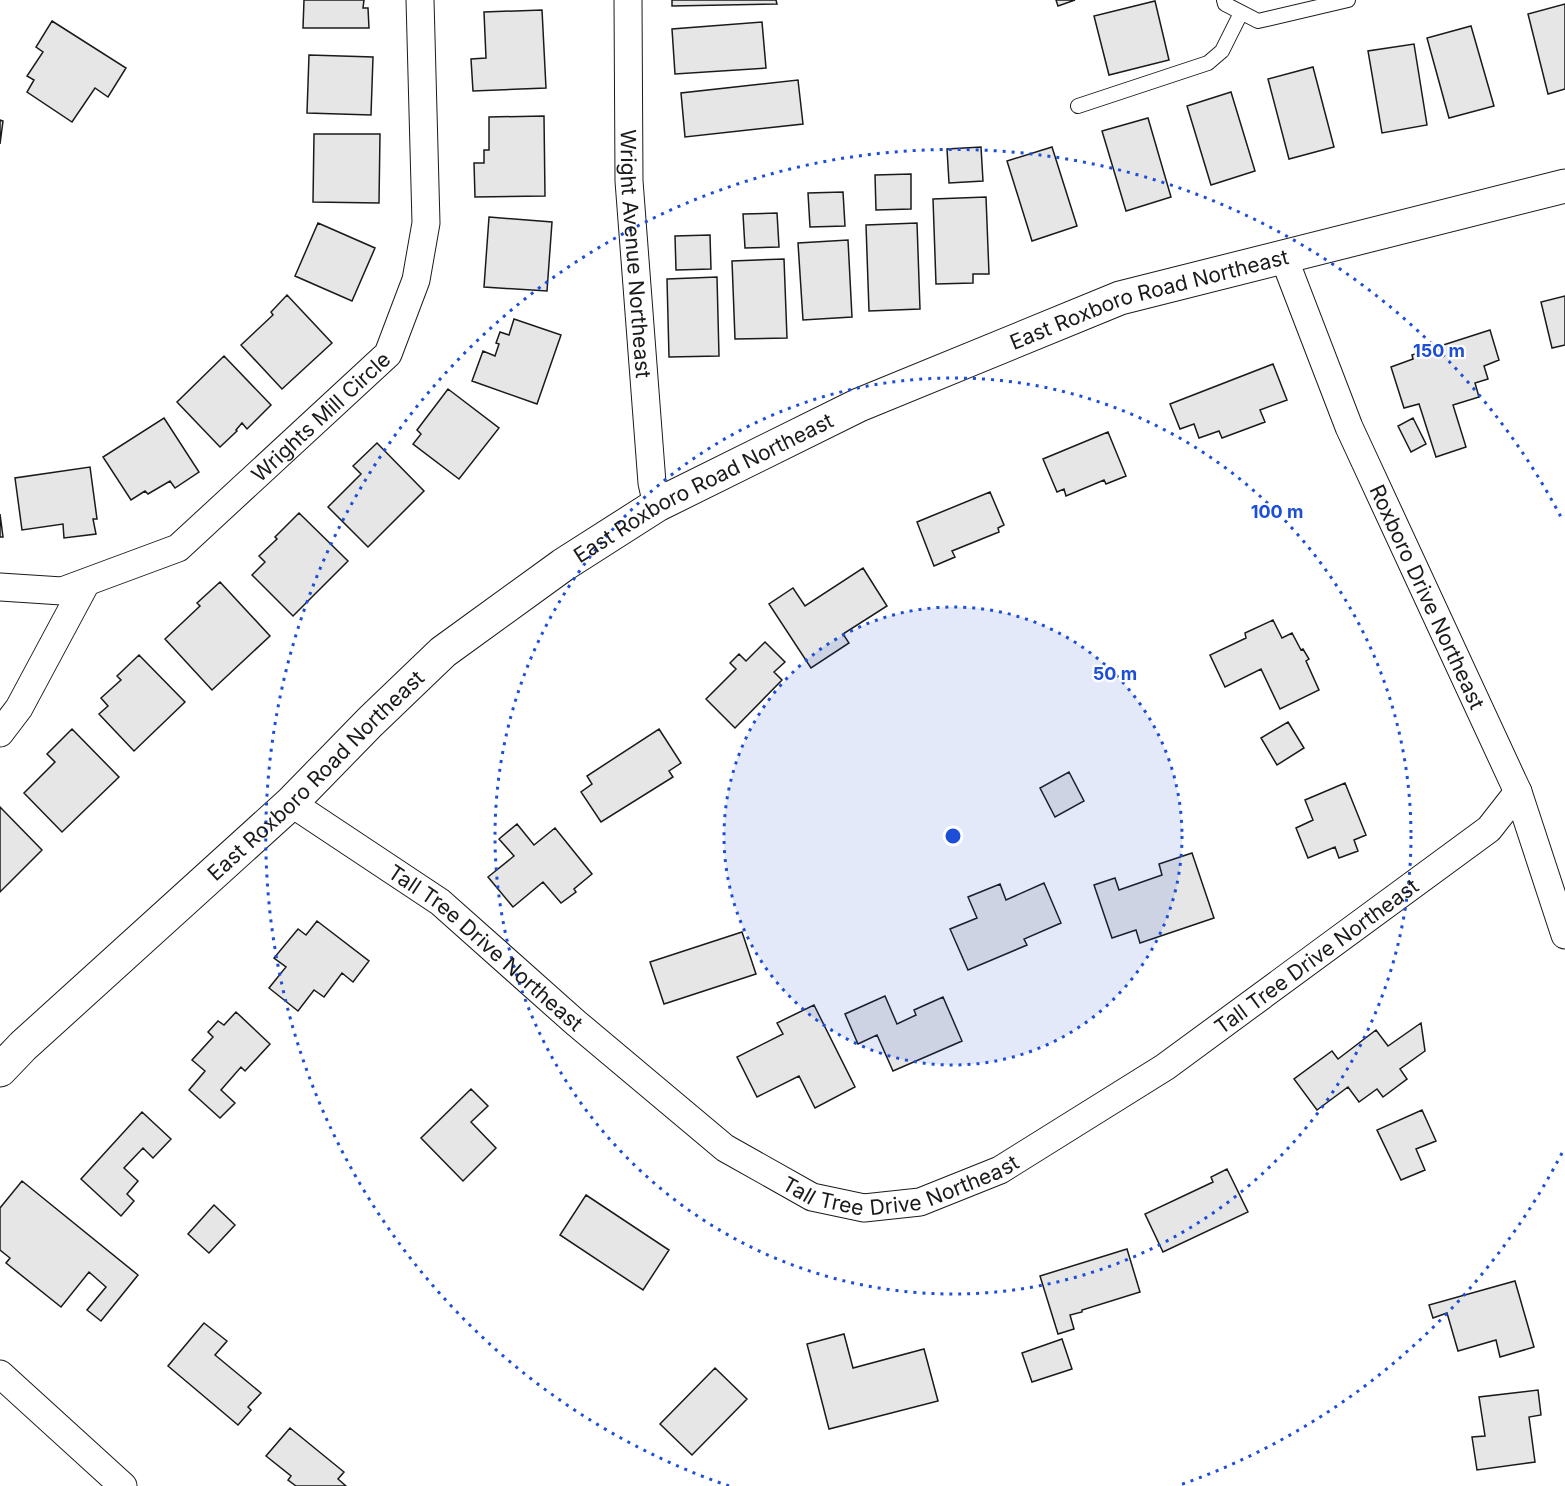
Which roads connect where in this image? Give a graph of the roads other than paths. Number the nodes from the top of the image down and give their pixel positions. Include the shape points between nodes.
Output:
1 (420, 0) edge
2 (628, 0) edge
3 (1224, 0) edge
4 (1348, 0) edge
5 (1241, 13) junction
6 (1078, 106) dead end
7 (1565, 186) edge
8 (1284, 258) junction
9 (657, 505) junction
10 (86, 583) junction
11 (0, 587) edge
12 (0, 733) edge
13 (1518, 792) junction
14 (291, 803) junction
15 (1565, 935) edge
16 (0, 1070) edge
17 (0, 1374) edge
18 (123, 1486) edge

1 - 10 street, Wrights Mill Circle via 426,223 416,280 388,354 178,548
2 - 9 street, Wright Avenue Northeast via 629,181 652,483
3 - 5 lane
4 - 5 lane via 1258,21
5 - 6 lane via 1222,51 1208,63
7 - 8 main road, East Roxboro Road Northeast
8 - 9 main road, East Roxboro Road Northeast via 1120,298 859,405
8 - 13 street, Roxboro Drive Northeast via 1349,427
9 - 14 main road, East Roxboro Road Northeast via 563,565 443,652
10 - 11 street, Wrights Mill Circle via 62,591
10 - 12 street via 19,708
13 - 14 street, Tall Tree Drive Northeast via 1489,829 1165,1067 1000,1170 920,1202 864,1208 812,1197 725,1148 440,902
13 - 15 street, Roxboro Drive Northeast
14 - 16 main road, East Roxboro Road Northeast
17 - 18 street

